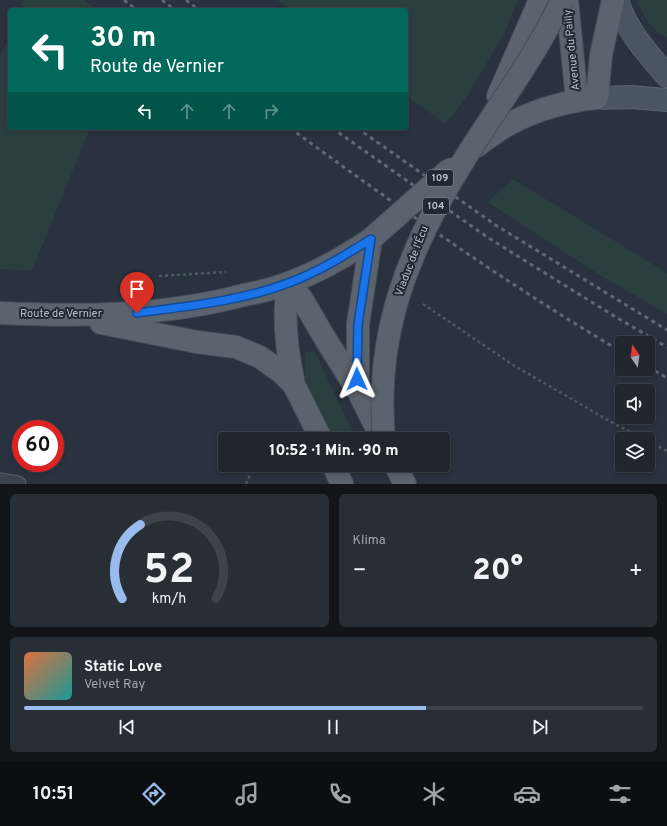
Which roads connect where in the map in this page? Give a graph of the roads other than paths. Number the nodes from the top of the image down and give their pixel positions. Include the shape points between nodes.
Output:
1 (540, 0) edge
2 (562, 0) edge
3 (567, 0) edge
4 (613, 0) edge
5 (617, 0) edge
6 (667, 76) edge
7 (587, 99) junction
8 (667, 100) edge
9 (475, 147) junction
10 (371, 239) junction
11 (289, 283) junction
12 (0, 313) edge
13 (58, 315) junction
14 (294, 385) junction
15 (358, 391) junction
16 (318, 432) edge
17 (379, 432) edge
18 (383, 432) edge
19 (336, 472) edge
20 (387, 472) edge
21 (398, 472) edge
22 (0, 481) edge
23 (18, 484) edge
24 (342, 484) edge
25 (390, 484) edge
26 (404, 484) edge

1 - 9 main road
2 - 18 main road, Viaduc de l'Écu / 104, bridge via 544,36 436,206 411,258 396,303 386,355 382,398
3 - 7 main road, Avenue du Pailly
4 - 7 main road, Avenue du Pailly via 601,55
5 - 6 main road via 638,42
7 - 8 main road, 109 via 631,96
7 - 9 main road, 109 via 534,112 510,123
9 - 10 main road, 109, bridge
10 - 11 main road, Route de Vernier / 109 via 340,259
10 - 15 main road, 104 via 358,324
11 - 13 main road, Route de Vernier / 109 via 196,306 137,313
11 - 14 main road via 286,305 288,354
11 - 15 main road, 104 via 302,299
12 - 13 main road, Route de Vernier / 109
13 - 14 main road via 253,353 272,365
14 - 16 main road
15 - 17 main road, 104
19 - 24 main road
20 - 25 main road
21 - 26 main road
22 - 23 lane

